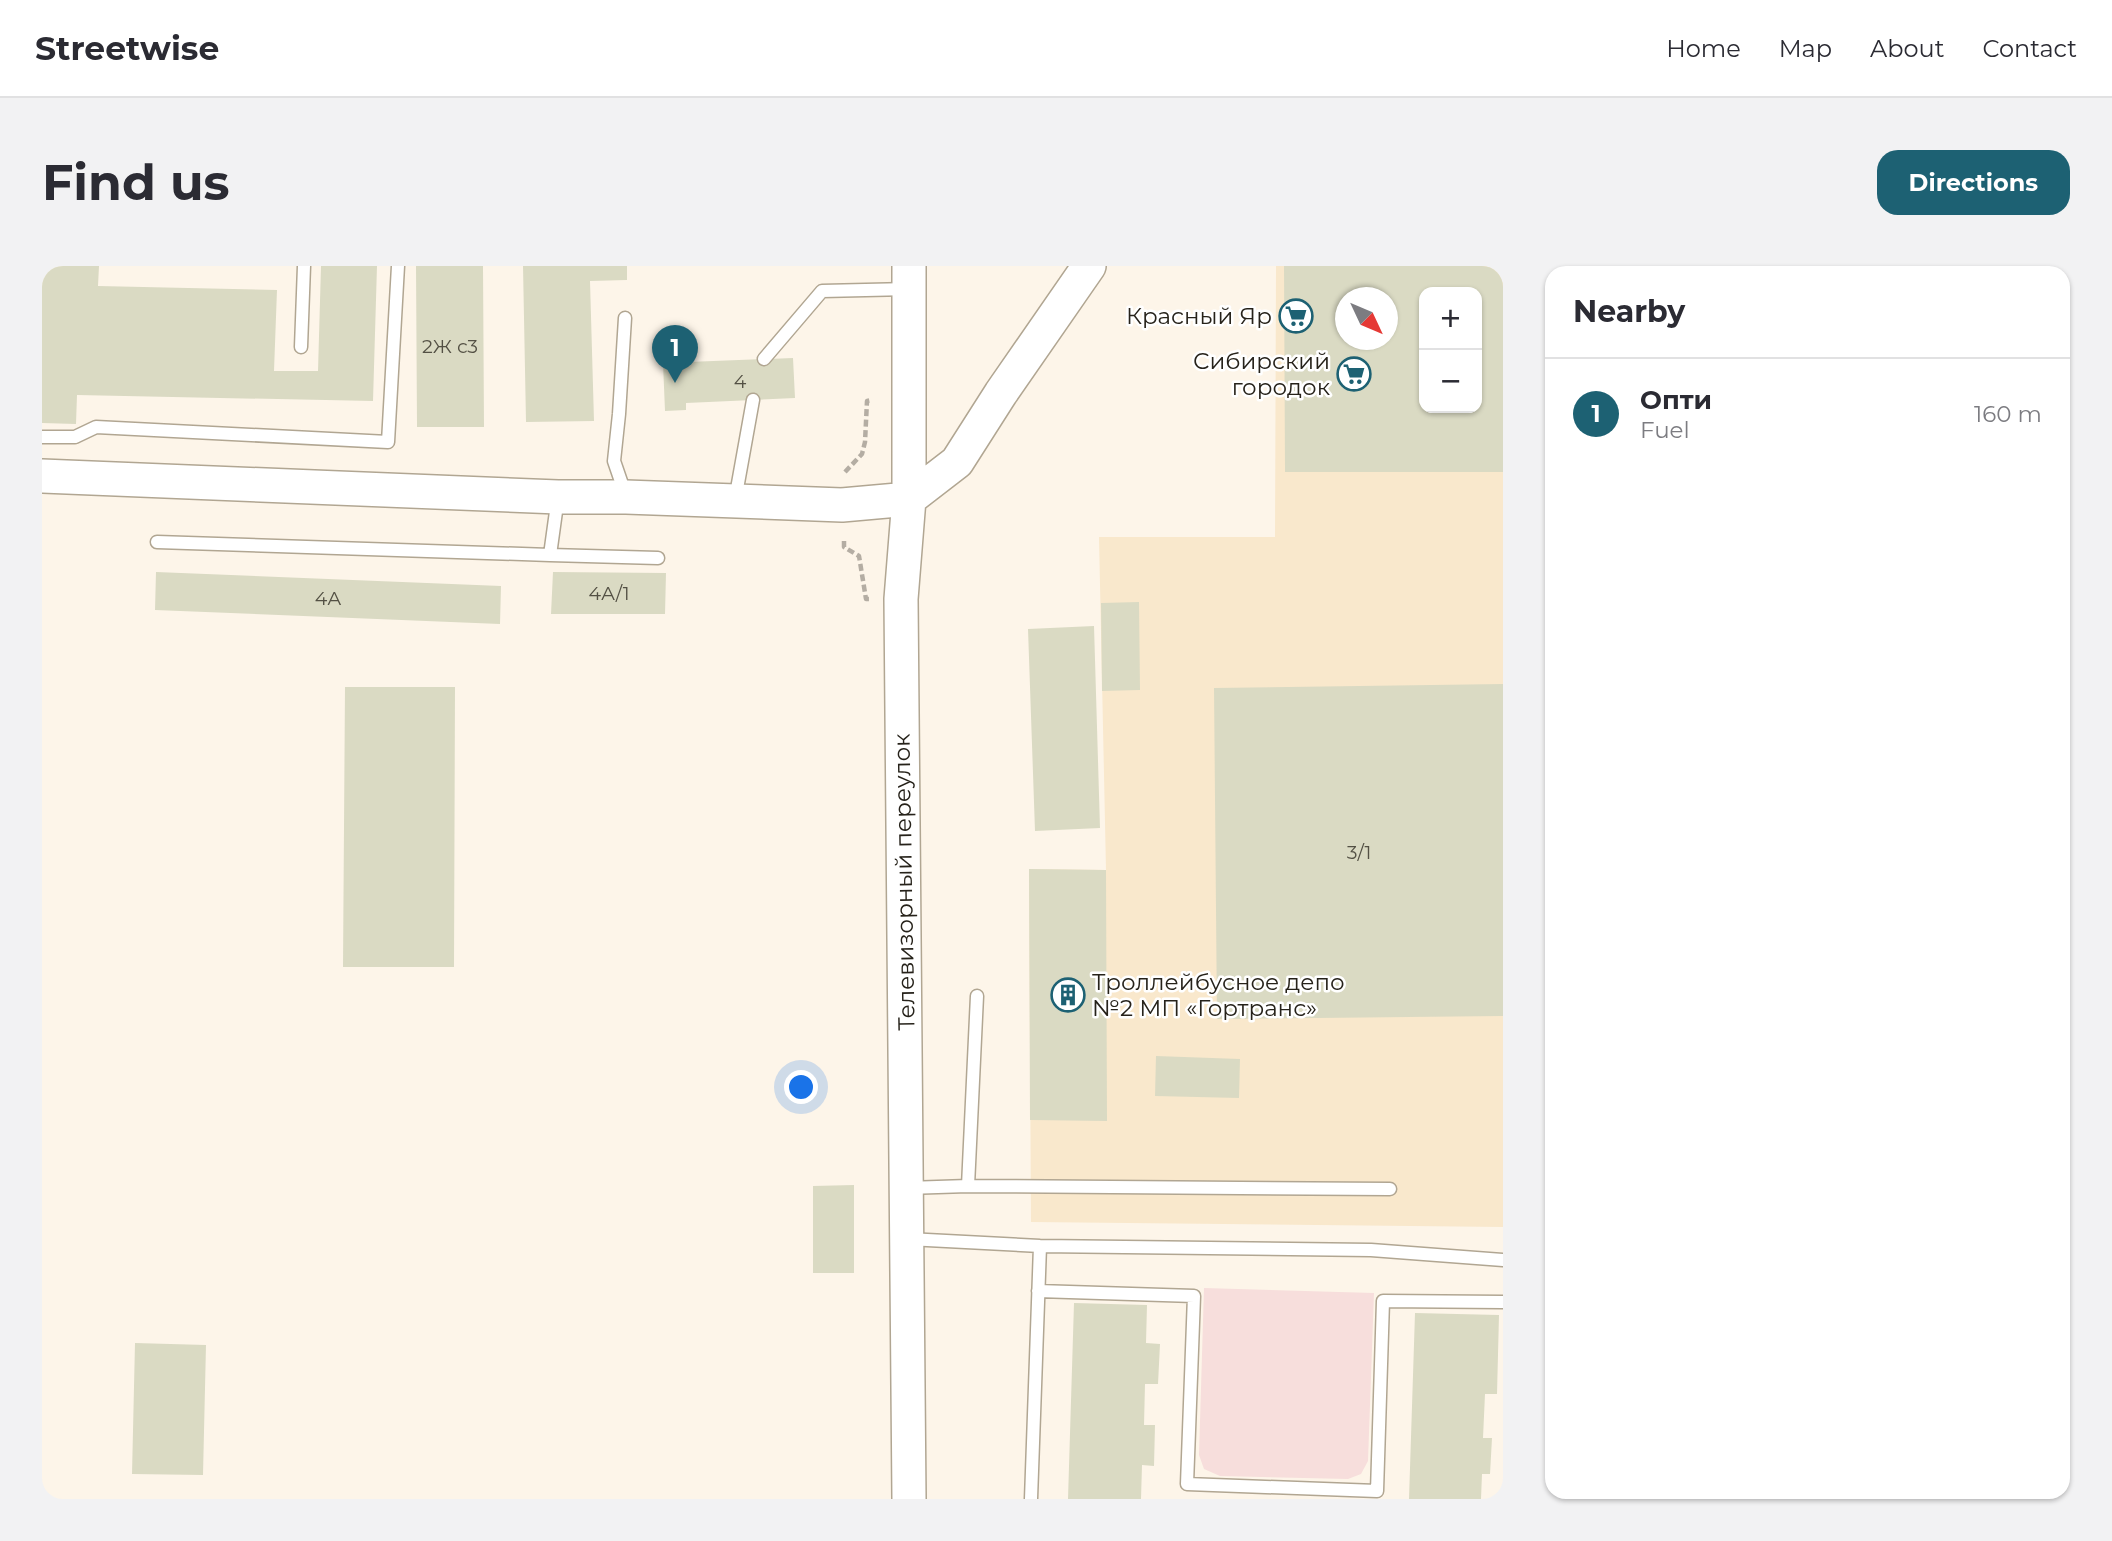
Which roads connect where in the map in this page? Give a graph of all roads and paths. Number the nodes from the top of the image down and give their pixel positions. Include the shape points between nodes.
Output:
1 (304, 266) edge
2 (398, 266) edge
3 (1089, 266) edge
4 (909, 278) edge
5 (625, 318) dead end
6 (301, 347) dead end
7 (764, 359) dead end
8 (753, 400) dead end
9 (872, 400) dead end
10 (42, 437) edge
11 (843, 475) dead end
12 (42, 477) edge
13 (558, 497) junction
14 (626, 497) junction
15 (909, 499) junction
16 (735, 500) junction
17 (844, 541) dead end
18 (157, 542) dead end
19 (550, 555) junction
20 (658, 558) dead end
21 (874, 599) dead end
22 (977, 996) dead end
23 (968, 1186) junction
24 (906, 1188) junction
25 (1390, 1189) dead end
26 (907, 1239) junction
27 (1040, 1246) junction
28 (1503, 1260) edge
29 (1038, 1291) junction
30 (1503, 1302) edge
31 (909, 1499) edge
32 (1031, 1499) edge

1 - 6 lane
2 - 10 lane via 388,442 96,427 75,437
3 - 15 street via 957,462
4 - 7 lane via 822,291
4 - 15 street, Телевизорный переулок
5 - 14 lane via 614,461
8 - 16 lane
9 - 11 path via 867,401 862,454
12 - 13 street
13 - 14 street
13 - 19 lane
14 - 16 street
15 - 16 street via 842,505
15 - 24 street, Телевизорный переулок via 901,599
17 - 21 path via 844,547 859,556 866,599
18 - 19 lane
19 - 20 lane
22 - 23 lane
23 - 24 lane
23 - 25 lane
24 - 26 street, Телевизорный переулок
26 - 27 lane
26 - 31 street, Телевизорный переулок
27 - 28 lane via 1371,1250
27 - 29 lane
29 - 30 lane via 1194,1296 1187,1484 1377,1490 1383,1301
29 - 32 lane

